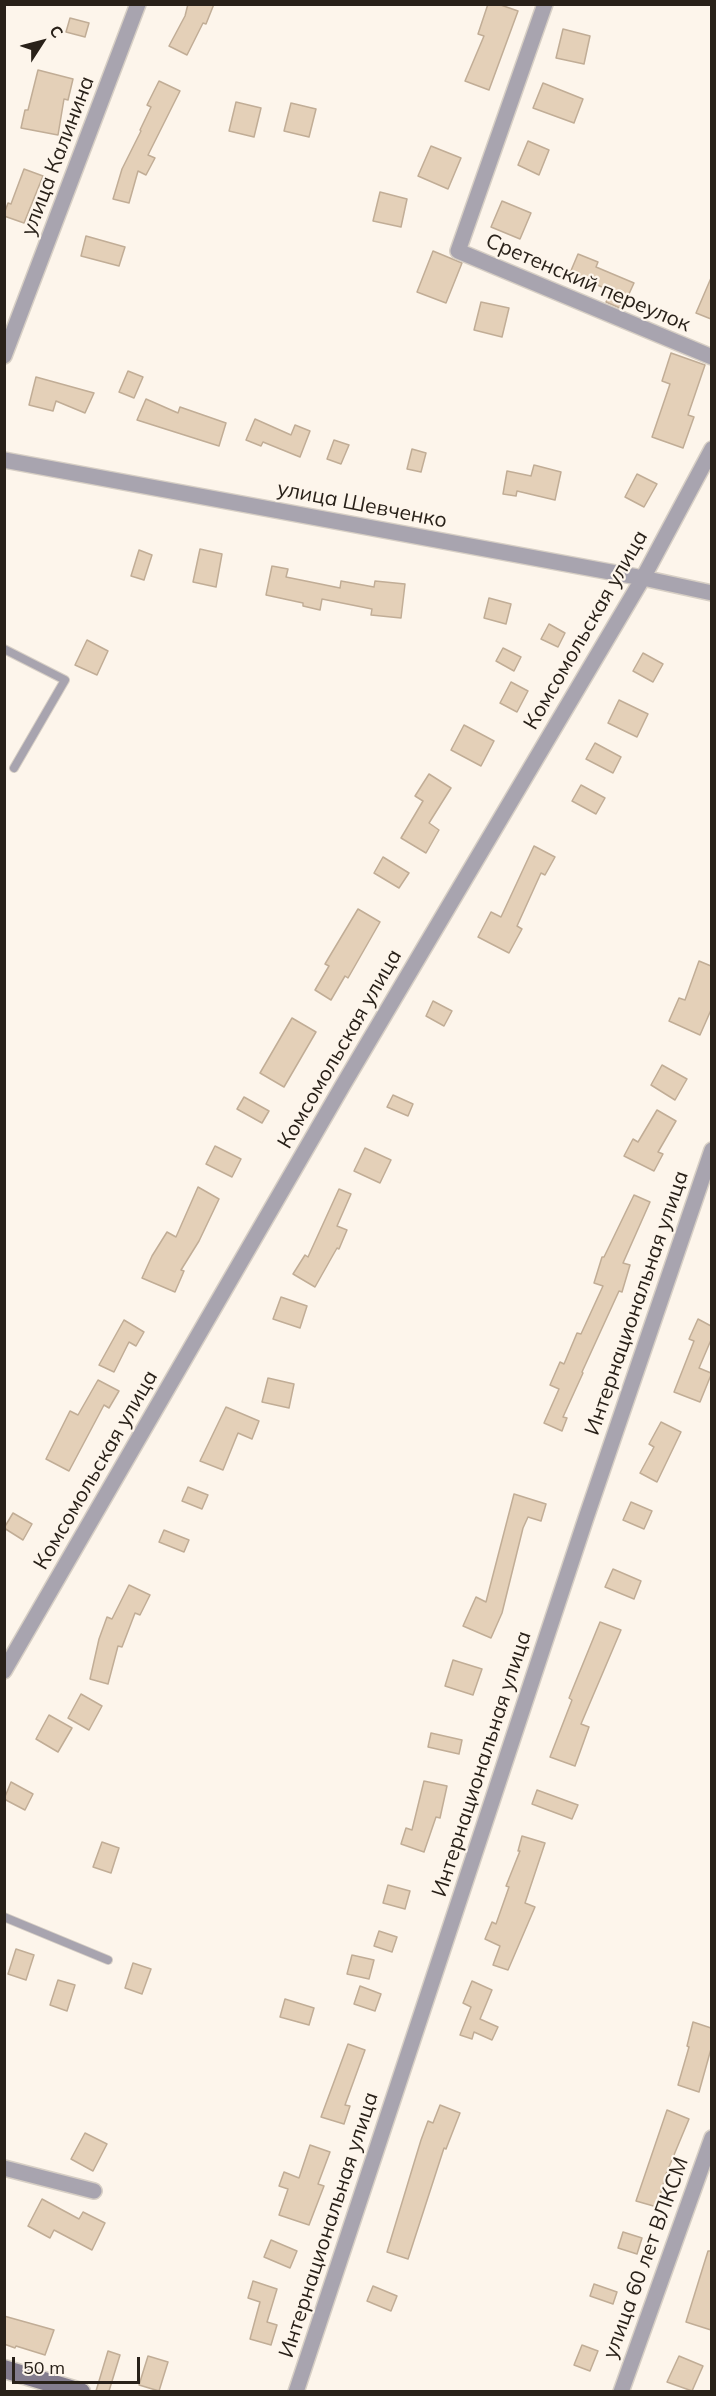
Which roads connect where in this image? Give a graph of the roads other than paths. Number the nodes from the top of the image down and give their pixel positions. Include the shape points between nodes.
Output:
1 (138, 4) edge
2 (545, 4) edge
3 (4, 357) edge
4 (711, 357) edge
5 (711, 449) edge
6 (4, 460) edge
7 (643, 578) junction
8 (711, 593) edge
9 (4, 649) edge
10 (14, 768) dead end
11 (711, 1150) edge
12 (4, 1671) edge
13 (4, 1917) edge
14 (108, 1960) dead end
15 (711, 2138) edge
16 (4, 2168) edge
17 (94, 2191) dead end
18 (4, 2369) edge
19 (81, 2391) edge
20 (296, 2391) edge
21 (621, 2391) edge

1 - 3 street, улица Калинина
2 - 4 street, Сретенский переулок via 458,251
5 - 7 street, Комсомольская улица
6 - 7 street, улица Шевченко
7 - 8 street, улица Шевченко
7 - 12 street, Комсомольская улица via 337,1095
9 - 10 lane via 65,680
11 - 20 street, Интернациональная улица
13 - 14 lane
15 - 21 street, улица 60 лет ВЛКСМ
16 - 17 street
18 - 19 street

